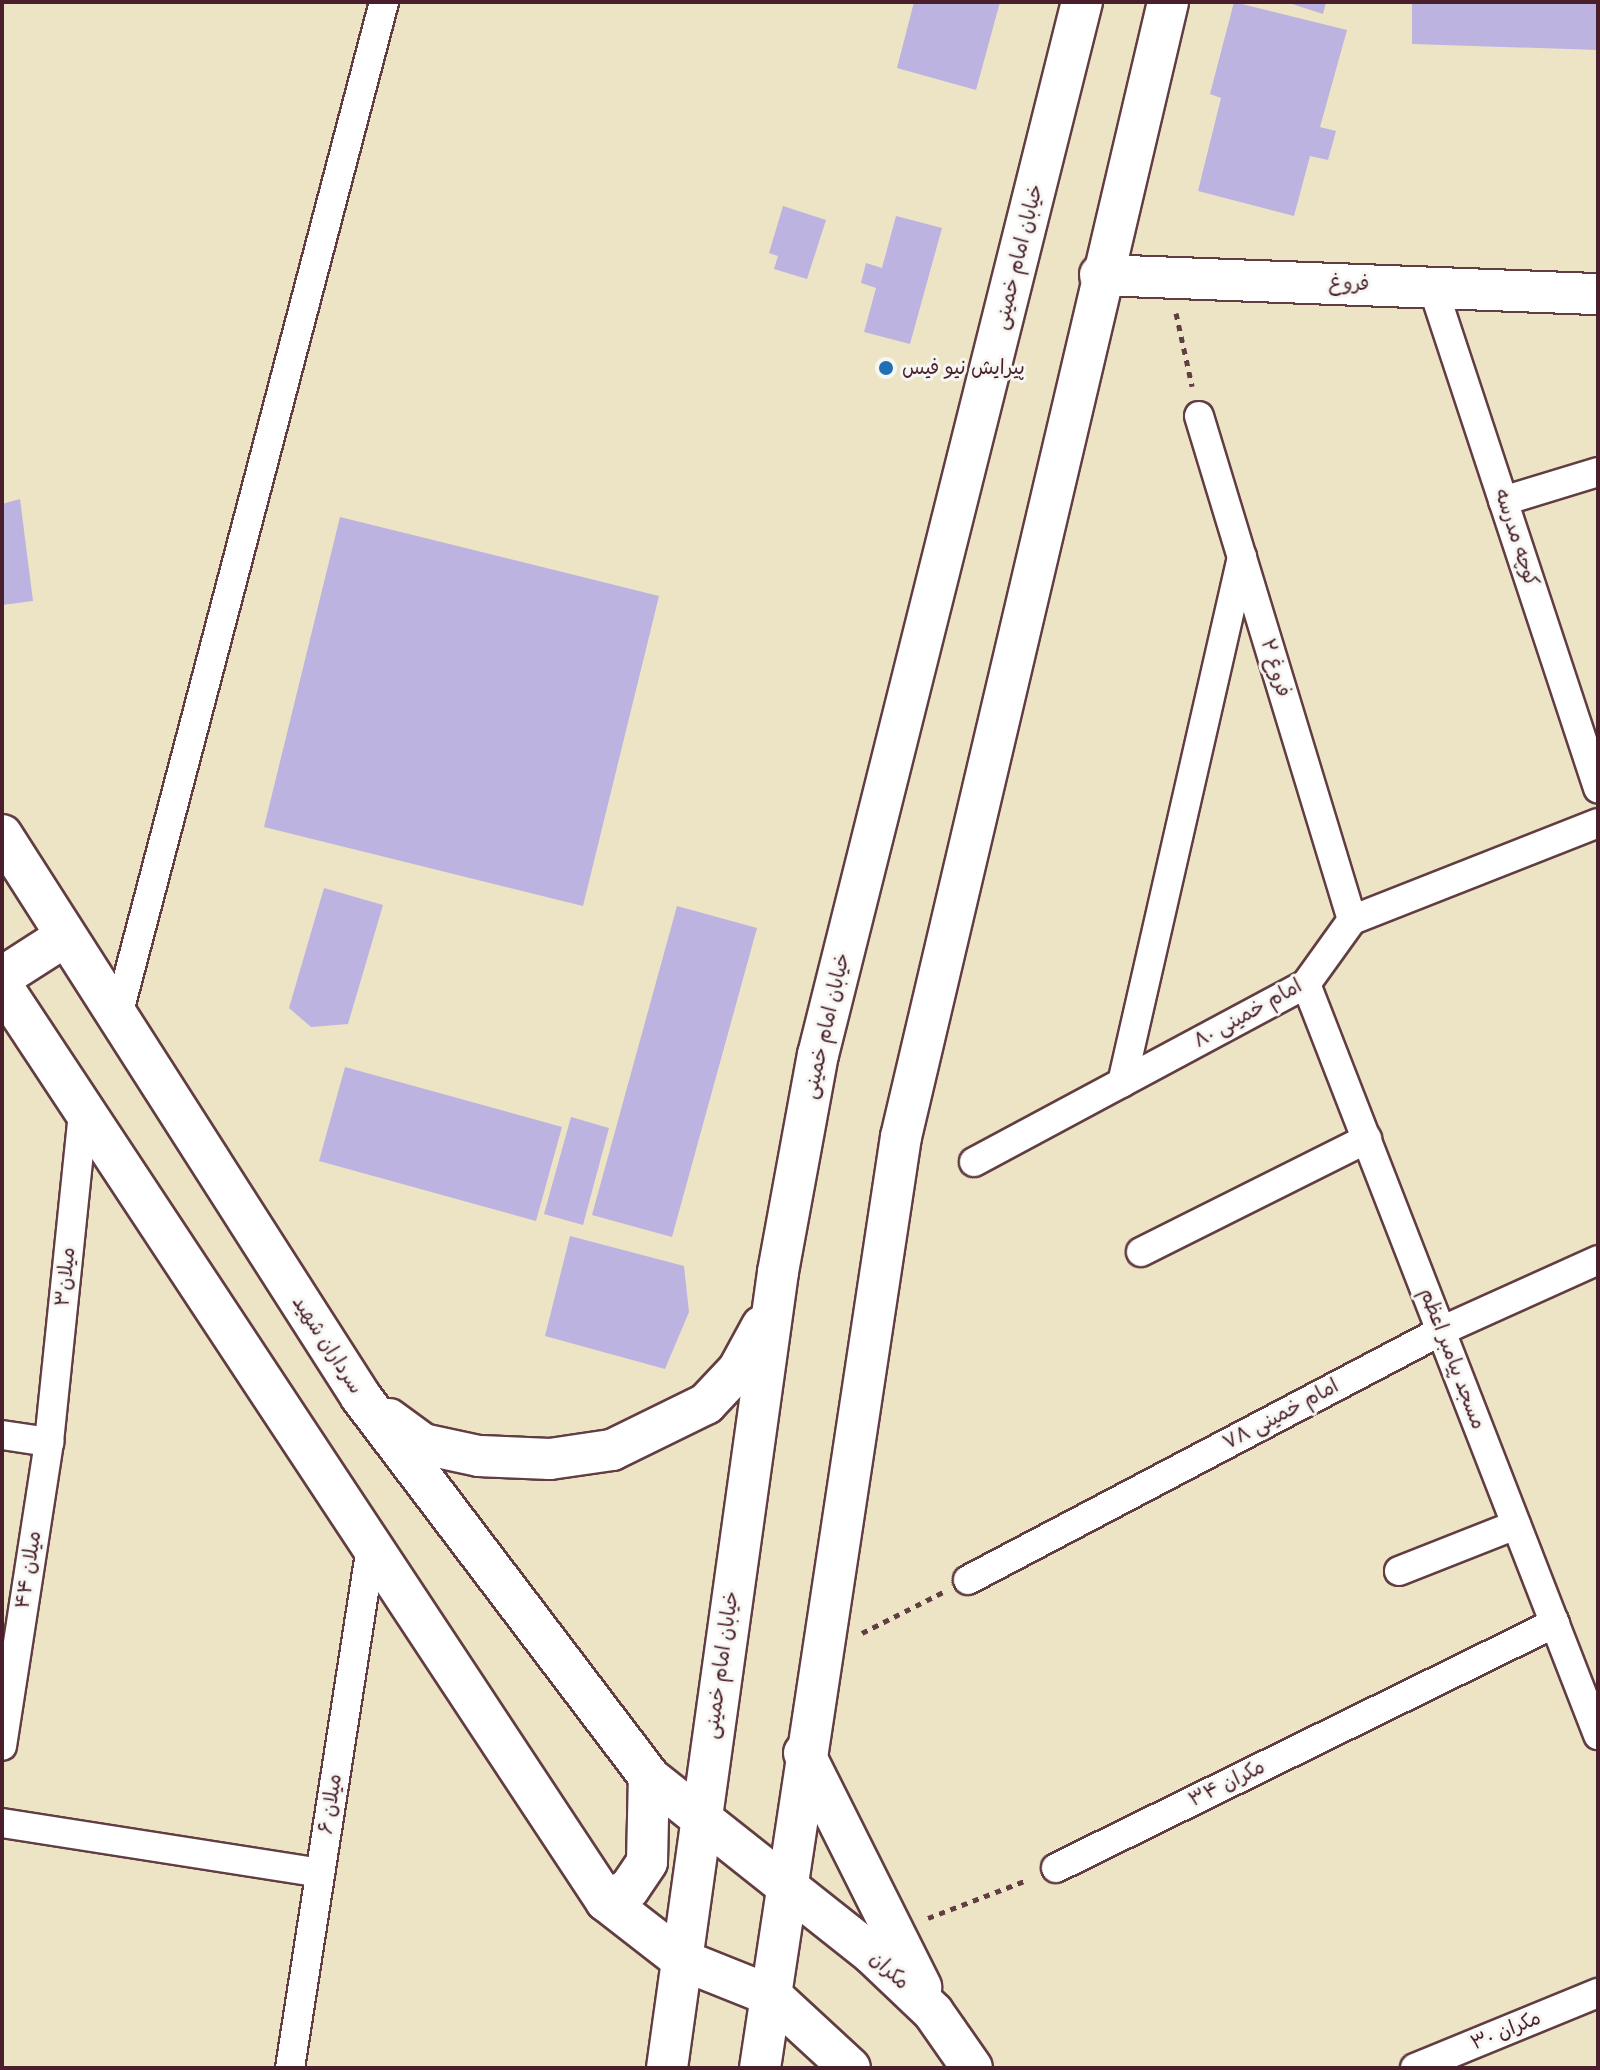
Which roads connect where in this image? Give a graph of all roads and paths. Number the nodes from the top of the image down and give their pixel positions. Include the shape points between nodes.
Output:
1 (384, 2) edge
2 (1082, 2) edge
3 (1168, 2) edge
4 (1100, 275) junction
5 (1168, 277) junction
6 (1433, 288) junction
7 (1598, 294) edge
8 (1199, 416) joint
9 (1598, 472) edge
10 (1503, 501) junction
11 (1242, 557) junction
12 (1598, 788) edge
13 (1598, 823) edge
14 (2, 835) edge
15 (1352, 920) junction
16 (63, 938) junction
17 (2, 977) edge
18 (1306, 984) junction
19 (2, 986) edge
20 (116, 1023) junction
21 (1122, 1083) junction
22 (83, 1112) junction
23 (1367, 1139) junction
24 (974, 1162) dead end
25 (1141, 1252) dead end
26 (1598, 1260) edge
27 (778, 1272) junction
28 (1441, 1331) junction
29 (361, 1397) junction
30 (2, 1435) edge
31 (49, 1442) junction
32 (1516, 1525) junction
33 (372, 1540) junction
34 (1399, 1571) dead end
35 (968, 1580) joint
36 (1555, 1623) junction
37 (818, 1654) junction
38 (1598, 1735) edge
39 (2, 1746) edge
40 (804, 1753) junction
41 (649, 1777) junction
42 (700, 1819) junction
43 (2, 1823) edge
44 (1056, 1868) joint
45 (320, 1873) junction
46 (789, 1891) junction
47 (606, 1901) junction
48 (893, 1932) junction
49 (682, 1960) junction
50 (1598, 1993) edge
51 (772, 1996) junction
52 (933, 2012) junction
53 (290, 2068) edge
54 (667, 2068) edge
55 (760, 2068) edge
56 (850, 2068) edge
57 (972, 2068) edge
58 (1415, 2068) edge

1 - 20 street
2 - 27 street, خیابان امام خمینی via 818,1055
3 - 4 street
4 - 5 street, فروغ
4 - 37 street via 901,1137
5 - 6 street, فروغ
5 - 8 path
6 - 7 street, فروغ
6 - 10 street, کوچه مدرسه
8 - 11 street, فروغ ۲
9 - 10 street
10 - 12 street, کوچه مدرسه
11 - 15 street, فروغ ۲
11 - 21 street
13 - 15 street
14 - 16 street, سرداران شهید
15 - 18 street, امام خمینی ۸۰
16 - 17 street
16 - 20 street, سرداران شهید
18 - 21 street, امام خمینی ۸۰
18 - 23 street, مسجد پیامبر اعظم
19 - 22 street
20 - 29 street, سرداران شهید
21 - 24 street, امام خمینی ۸۰
22 - 31 street, میلان۳
22 - 33 street
23 - 25 street
23 - 28 street, مسجد پیامبر اعظم
26 - 28 street, امام خمینی ۷۸
27 - 29 street via 760,1335 738,1370 706,1404 612,1450 550,1459 423,1444
27 - 42 street, خیابان امام خمینی
28 - 32 street, مسجد پیامبر اعظم
28 - 35 street, امام خمینی ۷۸
29 - 41 street, سرداران شهید
30 - 31 street
31 - 39 street, میلان ۴۴
32 - 34 street
32 - 36 street, مسجد پیامبر اعظم
33 - 45 street, میلان ۶
33 - 47 street
35 - 37 path
36 - 38 street, مسجد پیامبر اعظم
36 - 44 street, مکران ۳۴
37 - 40 street
40 - 46 street
40 - 48 street
41 - 42 street, سرداران شهید
41 - 47 street via 647,1862 629,1889
42 - 46 street, مکران
42 - 49 street, خیابان امام خمینی
43 - 45 street
44 - 48 path
45 - 53 street, میلان ۶
46 - 51 street
46 - 52 street, مکران
47 - 49 street
48 - 52 street
49 - 51 street
49 - 54 street, خیابان امام خمینی
50 - 58 street, مکران ۳۰
51 - 55 street
51 - 56 street
52 - 57 street, مکران

